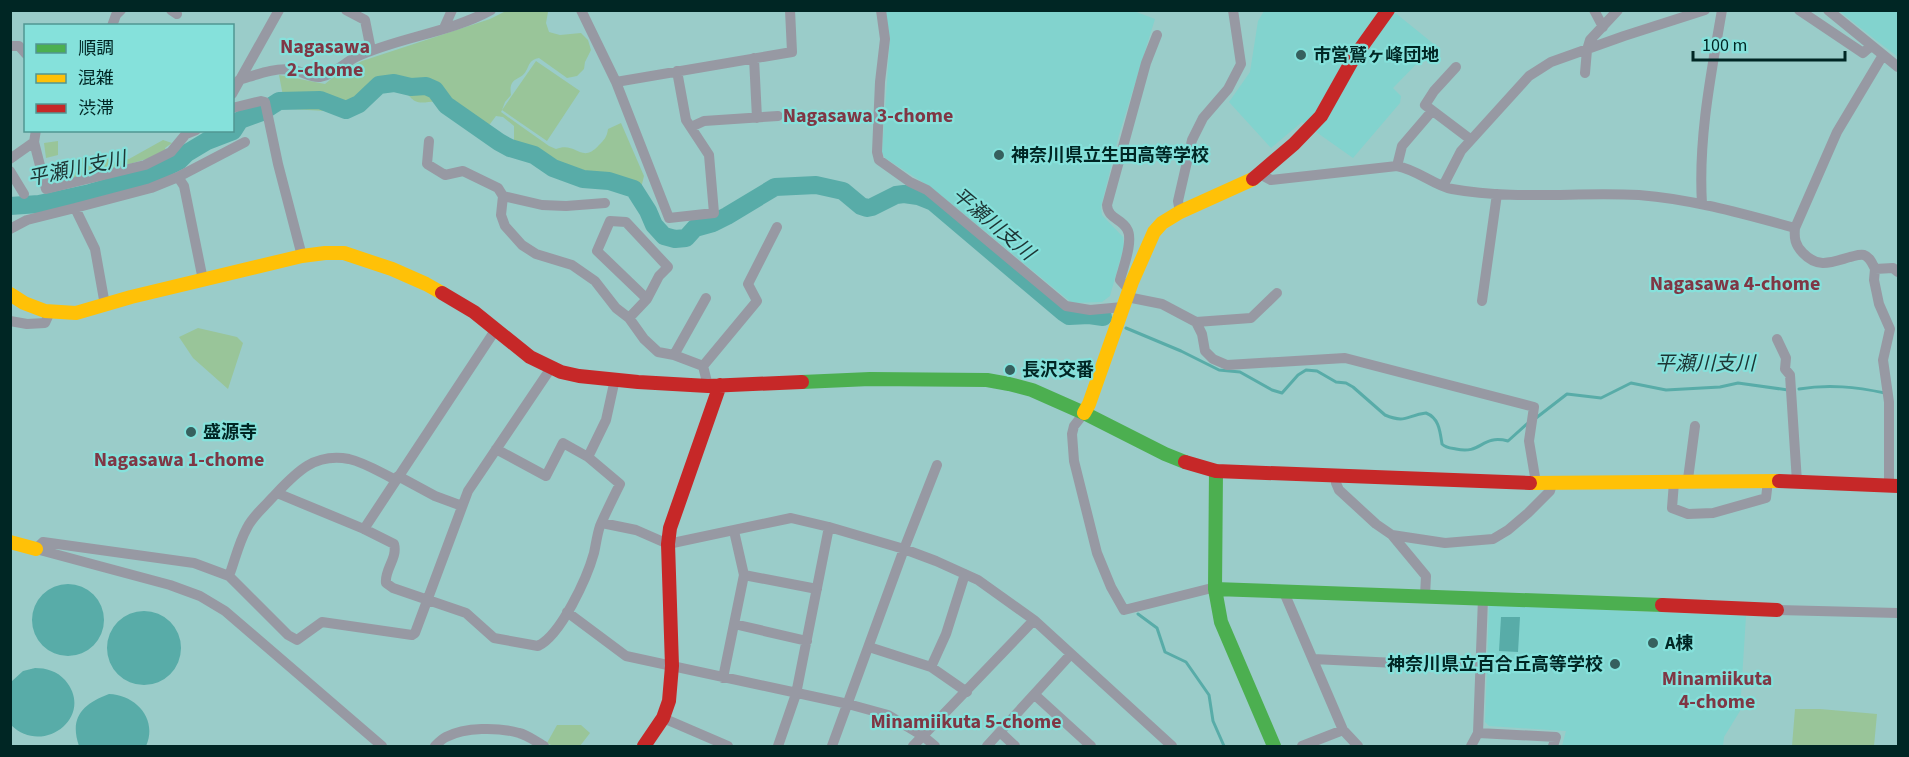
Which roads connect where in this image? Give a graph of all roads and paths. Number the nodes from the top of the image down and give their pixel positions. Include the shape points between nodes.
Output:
1 (121, 10) edge
2 (279, 10) edge
3 (346, 10) edge
4 (452, 10) edge
5 (491, 10) edge
6 (581, 10) edge
7 (790, 10) edge
8 (881, 10) edge
9 (1233, 10) edge
10 (1388, 10) edge
11 (1594, 10) edge
12 (1618, 10) edge
13 (1706, 10) edge
14 (1722, 10) edge
15 (1799, 10) edge
16 (1828, 10) edge
17 (113, 24) edge
18 (1603, 27) junction
19 (444, 28) junction
20 (1156, 35) dead end
21 (10, 46) edge
22 (1871, 46) junction
23 (371, 50) junction
24 (1587, 50) junction
25 (24, 52) edge
26 (1883, 55) junction
27 (754, 58) junction
28 (1456, 67) dead end
29 (1899, 67) edge
30 (677, 71) junction
31 (1585, 73) dead end
32 (239, 80) junction
33 (616, 82) junction
34 (234, 90) edge
35 (234, 108) edge
36 (1432, 111) junction
37 (778, 116) dead end
38 (757, 118) junction
39 (691, 127) junction
40 (36, 132) edge
41 (191, 132) edge
42 (1470, 139) junction
43 (429, 141) dead end
44 (34, 142) junction
45 (245, 142) dead end
46 (10, 159) edge
47 (1397, 166) junction
48 (10, 171) edge
49 (1260, 174) junction
50 (178, 177) junction
51 (1443, 186) junction
52 (24, 194) dead end
53 (1497, 194) junction
54 (503, 196) junction
55 (605, 203) dead end
56 (1702, 204) junction
57 (75, 208) junction
58 (1180, 212) junction
59 (777, 227) dead end
60 (1795, 228) junction
61 (10, 229) edge
62 (302, 256) junction
63 (1875, 268) junction
64 (1899, 272) edge
65 (202, 280) junction
66 (1277, 293) dead end
67 (10, 294) edge
68 (706, 298) dead end
69 (647, 299) junction
70 (1482, 301) dead end
71 (1125, 302) junction
72 (105, 305) junction
73 (50, 312) junction
74 (629, 318) junction
75 (10, 321) edge
76 (1196, 322) junction
77 (496, 329) junction
78 (1777, 339) dead end
79 (674, 356) junction
80 (703, 366) junction
81 (551, 368) junction
82 (615, 380) junction
83 (714, 386) junction
84 (1084, 413) junction
85 (1695, 426) dead end
86 (496, 449) junction
87 (588, 457) junction
88 (937, 465) dead end
89 (1216, 471) junction
90 (1337, 474) junction
91 (397, 478) junction
92 (1768, 481) junction
93 (1674, 482) junction
94 (1690, 482) junction
95 (1797, 482) junction
96 (1536, 483) junction
97 (1552, 484) junction
98 (1895, 486) edge
99 (277, 493) junction
100 (462, 506) junction
101 (602, 523) junction
102 (830, 527) junction
103 (364, 529) junction
104 (735, 531) junction
105 (1392, 535) junction
106 (10, 542) edge
107 (668, 544) junction
108 (36, 549) junction
109 (904, 549) junction
110 (744, 574) junction
111 (965, 574) junction
112 (229, 576) junction
113 (817, 589) junction
114 (1215, 589) junction
115 (1283, 590) junction
116 (1425, 596) junction
117 (1483, 598) junction
118 (428, 600) junction
119 (1777, 610) joint
120 (567, 612) junction
121 (1899, 613) edge
122 (1034, 620) junction
123 (734, 624) junction
124 (807, 640) junction
125 (869, 647) junction
126 (1071, 654) junction
127 (1313, 659) junction
128 (672, 666) junction
129 (931, 667) junction
130 (1479, 667) junction
131 (723, 678) junction
132 (967, 692) junction
133 (796, 694) junction
134 (1035, 695) junction
135 (848, 704) junction
136 (663, 718) junction
137 (1343, 730) junction
138 (1000, 732) junction
139 (1478, 733) junction
140 (923, 736) junction
141 (382, 747) edge
142 (435, 747) edge
143 (544, 747) edge
144 (644, 747) edge
145 (728, 747) edge
146 (778, 747) edge
147 (832, 747) edge
148 (913, 747) edge
149 (935, 747) edge
150 (987, 747) edge
151 (1015, 747) edge
152 (1090, 747) edge
153 (1172, 747) edge
154 (1274, 747) edge
155 (1302, 747) edge
156 (1358, 747) edge
157 (1472, 747) edge
158 (1553, 747) edge

1 - 17 street
2 - 32 street
3 - 23 street via 365,20
4 - 19 street
5 - 19 street
6 - 33 street
7 - 27 street via 792,52
8 - 71 street via 885,39 879,160 927,190 1066,306 1090,310
9 - 58 street via 1241,64 1192,140 1178,201
10 - 49 street via 1353,59 1321,116
11 - 18 street
12 - 18 street
13 - 24 street
14 - 56 street via 1709,84
15 - 22 street via 1863,53
16 - 22 street
18 - 24 street via 1590,40
19 - 23 street
20 - 71 street via 1107,205 1112,217 1127,229 1129,248 1120,280
21 - 25 street via 19,46
22 - 26 street
23 - 32 street via 328,75 318,77 293,69
24 - 31 street
24 - 42 street via 1551,62 1530,76
26 - 29 street
26 - 60 street via 1837,132
27 - 30 street
27 - 38 street
28 - 36 street via 1425,105
30 - 33 street
30 - 39 street via 686,120
32 - 34 street
33 - 39 street via 669,218 714,213 709,155
35 - 62 street via 265,102
36 - 42 street
36 - 47 street via 1402,146
37 - 38 street
38 - 39 street via 704,121
40 - 44 street
41 - 44 street via 171,152 145,165 46,189
42 - 51 street
43 - 54 street via 427,164 445,175 463,171 498,188
44 - 46 street
45 - 50 street
47 - 49 street via 1271,180
47 - 51 street
48 - 52 street
49 - 58 street
50 - 57 street
50 - 65 street via 184,186
51 - 53 street
53 - 56 street via 1640,195
53 - 70 street
54 - 55 street via 542,205
54 - 74 street via 501,215 505,226 522,245 536,254 572,265 595,281
56 - 60 street
57 - 61 street via 27,220
57 - 72 street via 95,249
58 - 71 street via 1162,223 1151,237
59 - 80 street via 748,284 757,301
60 - 63 street via 1798,249 1818,264 1860,254 1870,259
62 - 65 street
62 - 77 street via 345,253 392,269 432,286
63 - 64 street
63 - 98 street via 1879,304 1890,329 1883,360 1888,394 1889,484
65 - 72 street
66 - 76 street via 1251,318
67 - 73 street
68 - 79 street
69 - 69 street via 668,267 626,222 610,221 597,251
69 - 74 street
71 - 76 street via 1162,304
71 - 84 street
72 - 73 street via 76,313
73 - 75 street via 45,323
74 - 79 street via 658,352
76 - 96 street via 1205,351 1227,365 1345,358 1534,406 1529,441
77 - 81 street via 530,357
77 - 91 street
78 - 95 street via 1790,375
79 - 80 street
80 - 83 street
81 - 82 street
81 - 86 street
82 - 83 street
82 - 87 street via 606,420
83 - 84 street via 870,379 987,380 1032,390
83 - 107 street
84 - 89 street via 1175,458
84 - 114 street via 1072,434 1074,461 1097,553 1124,610
85 - 94 street
86 - 87 street via 546,476 563,443
86 - 100 street
87 - 101 street via 620,484
88 - 109 street
89 - 90 street
89 - 114 street
90 - 96 street
90 - 105 street via 1339,490
91 - 99 street via 359,462 326,459 299,470
91 - 100 street
91 - 103 street
92 - 93 street via 1766,498 1713,513 1688,514 1672,508
92 - 94 street
92 - 95 street
93 - 94 street
93 - 97 street
95 - 98 street
96 - 97 street
97 - 105 street via 1528,513 1493,539 1444,543
99 - 103 street
99 - 112 street via 247,527
100 - 118 street
101 - 107 street via 636,530
101 - 120 street via 583,581
102 - 104 street via 791,518
102 - 109 street
102 - 113 street
103 - 118 street via 394,544 384,588
104 - 107 street
104 - 110 street
105 - 116 street via 1426,576
106 - 108 street
107 - 128 street
108 - 112 street via 43,542 194,563
108 - 141 street via 200,596 225,611
109 - 111 street
109 - 125 street
110 - 113 street
110 - 123 street
111 - 122 street
111 - 129 street
112 - 118 street via 297,640 322,622 412,635
113 - 124 street
114 - 115 street
114 - 154 street via 1221,622
115 - 116 street
115 - 127 street
116 - 117 street
117 - 119 street
117 - 130 street
118 - 120 street via 466,613 494,638 534,646 551,637
119 - 121 street
120 - 128 street via 626,656
122 - 126 street
122 - 132 street
123 - 124 street
123 - 131 street
124 - 133 street
125 - 129 street
125 - 135 street
126 - 134 street
126 - 153 street
127 - 130 street
127 - 137 street
128 - 131 street
128 - 136 street via 669,701
129 - 132 street
130 - 139 street
131 - 133 street
132 - 140 street
133 - 135 street
133 - 146 street
134 - 138 street
134 - 152 street
135 - 140 street via 888,715
135 - 147 street
136 - 144 street
136 - 145 street
137 - 155 street
137 - 156 street
138 - 150 street
138 - 151 street
139 - 157 street
139 - 158 street via 1556,737
140 - 148 street
140 - 149 street
142 - 143 street via 444,738 472,730 522,733

